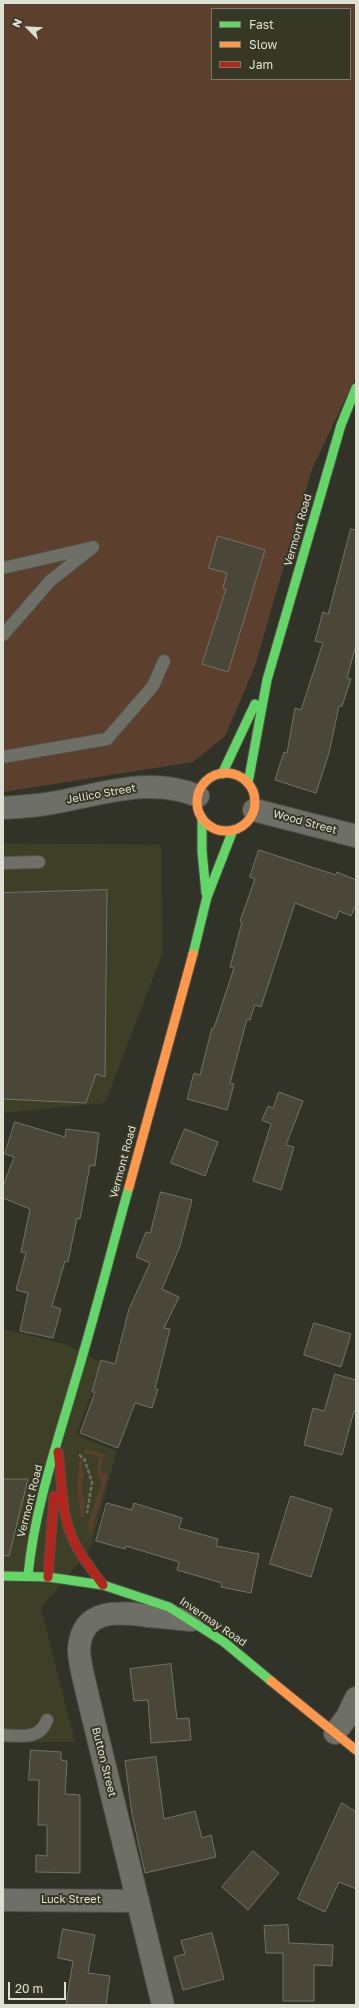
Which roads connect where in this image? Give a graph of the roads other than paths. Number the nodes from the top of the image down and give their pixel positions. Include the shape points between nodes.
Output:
1 (356, 388) edge
2 (3, 568) edge
3 (3, 635) edge
4 (164, 661) dead end
5 (267, 680) junction
6 (3, 758) edge
7 (222, 774) junction
8 (248, 783) junction
9 (198, 796) junction
10 (3, 808) edge
11 (254, 810) junction
12 (202, 818) junction
13 (233, 830) junction
14 (356, 836) edge
15 (39, 862) dead end
16 (3, 863) edge
17 (207, 897) junction
18 (60, 1433) junction
19 (58, 1451) junction
20 (28, 1575) junction
21 (3, 1576) edge
22 (48, 1577) junction
23 (103, 1585) junction
24 (192, 1620) junction
25 (356, 1698) edge
26 (47, 1720) dead end
27 (335, 1733) junction
28 (3, 1735) edge
29 (356, 1750) edge
30 (3, 1900) edge
31 (138, 1901) junction
32 (162, 2005) edge

1 - 5 street, Vermont Road via 339,433
2 - 3 lane via 93,547 50,581
4 - 6 lane via 153,686 107,739
5 - 7 street, Vermont Road
5 - 8 street, Vermont Road
7 - 8 street via 236,775
7 - 9 street via 205,783
8 - 11 street, Vermont Road via 254,796
9 - 10 street, Jellico Street via 180,788 131,787 45,804
9 - 12 street, Vermont Road via 198,810
11 - 13 street via 244,825
11 - 14 street, Wood Street
12 - 13 street via 220,831
12 - 17 street, Vermont Road via 202,851
13 - 17 street, Vermont Road
15 - 16 lane
17 - 18 street, Vermont Road
18 - 19 street, Vermont Road
18 - 20 street, Vermont Road via 38,1510
19 - 22 street, Vermont Road
19 - 23 street via 69,1532 81,1555
20 - 21 street, Invermay Road
20 - 22 street, Invermay Road
22 - 23 street, Invermay Road
23 - 24 street, Invermay Road via 169,1607
24 - 27 street, Invermay Road via 224,1642
24 - 31 street, Button Street via 117,1613 96,1618 87,1628 79,1647 88,1697
25 - 27 street via 347,1717
26 - 28 lane via 38,1733 28,1736
27 - 29 street, Invermay Road
30 - 31 street, Luck Street
31 - 32 street, Button Street

